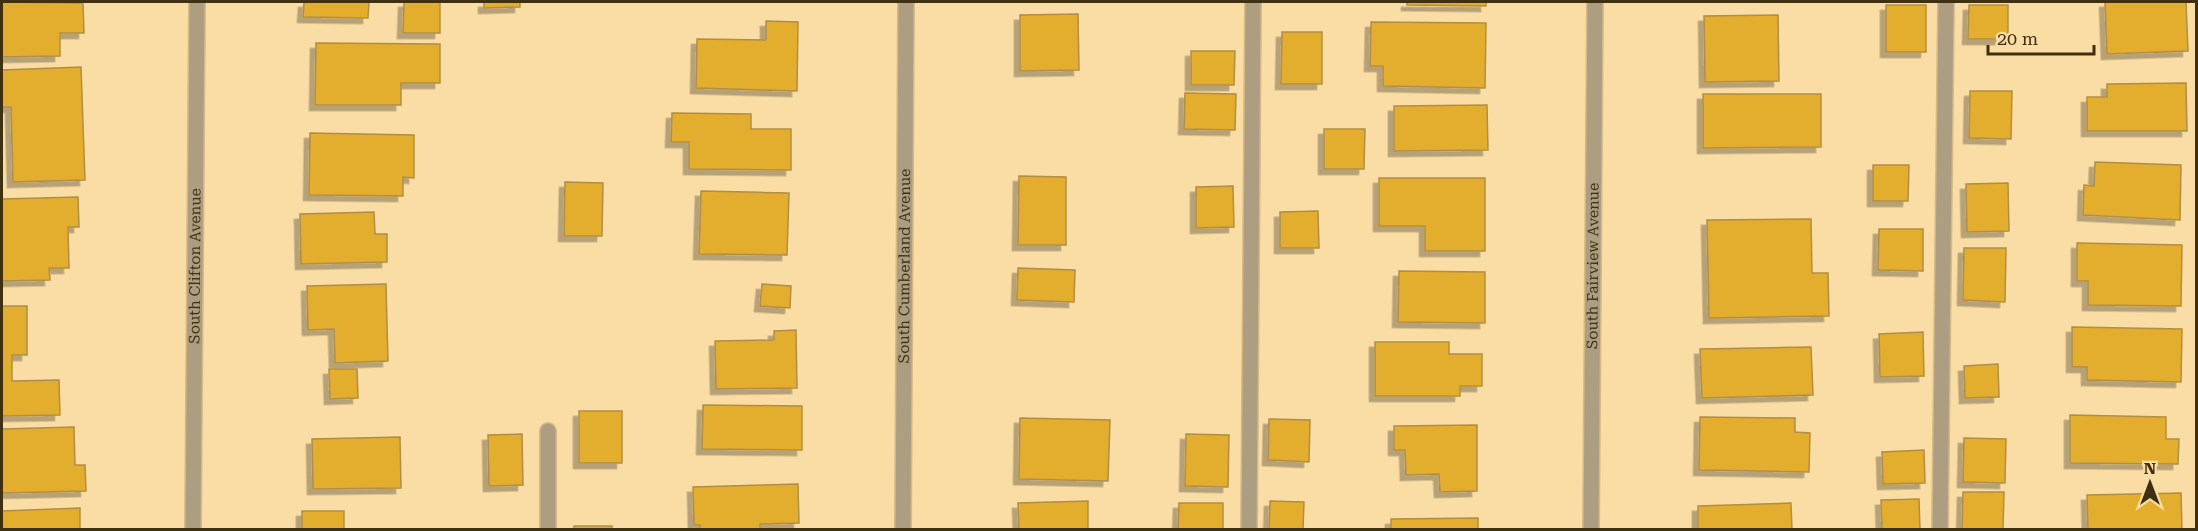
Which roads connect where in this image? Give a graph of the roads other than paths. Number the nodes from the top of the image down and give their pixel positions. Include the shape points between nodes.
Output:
1 (197, 2) edge
2 (906, 2) edge
3 (1253, 2) edge
4 (1596, 2) edge
5 (1946, 2) edge
6 (548, 431) dead end
7 (193, 530) edge
8 (548, 530) edge
9 (903, 530) edge
10 (1249, 530) edge
11 (1591, 530) edge
12 (1940, 530) edge

1 - 7 street, South Clifton Avenue
2 - 9 street, South Cumberland Avenue
3 - 10 street
4 - 11 street, South Fairview Avenue
5 - 12 street
6 - 8 street

